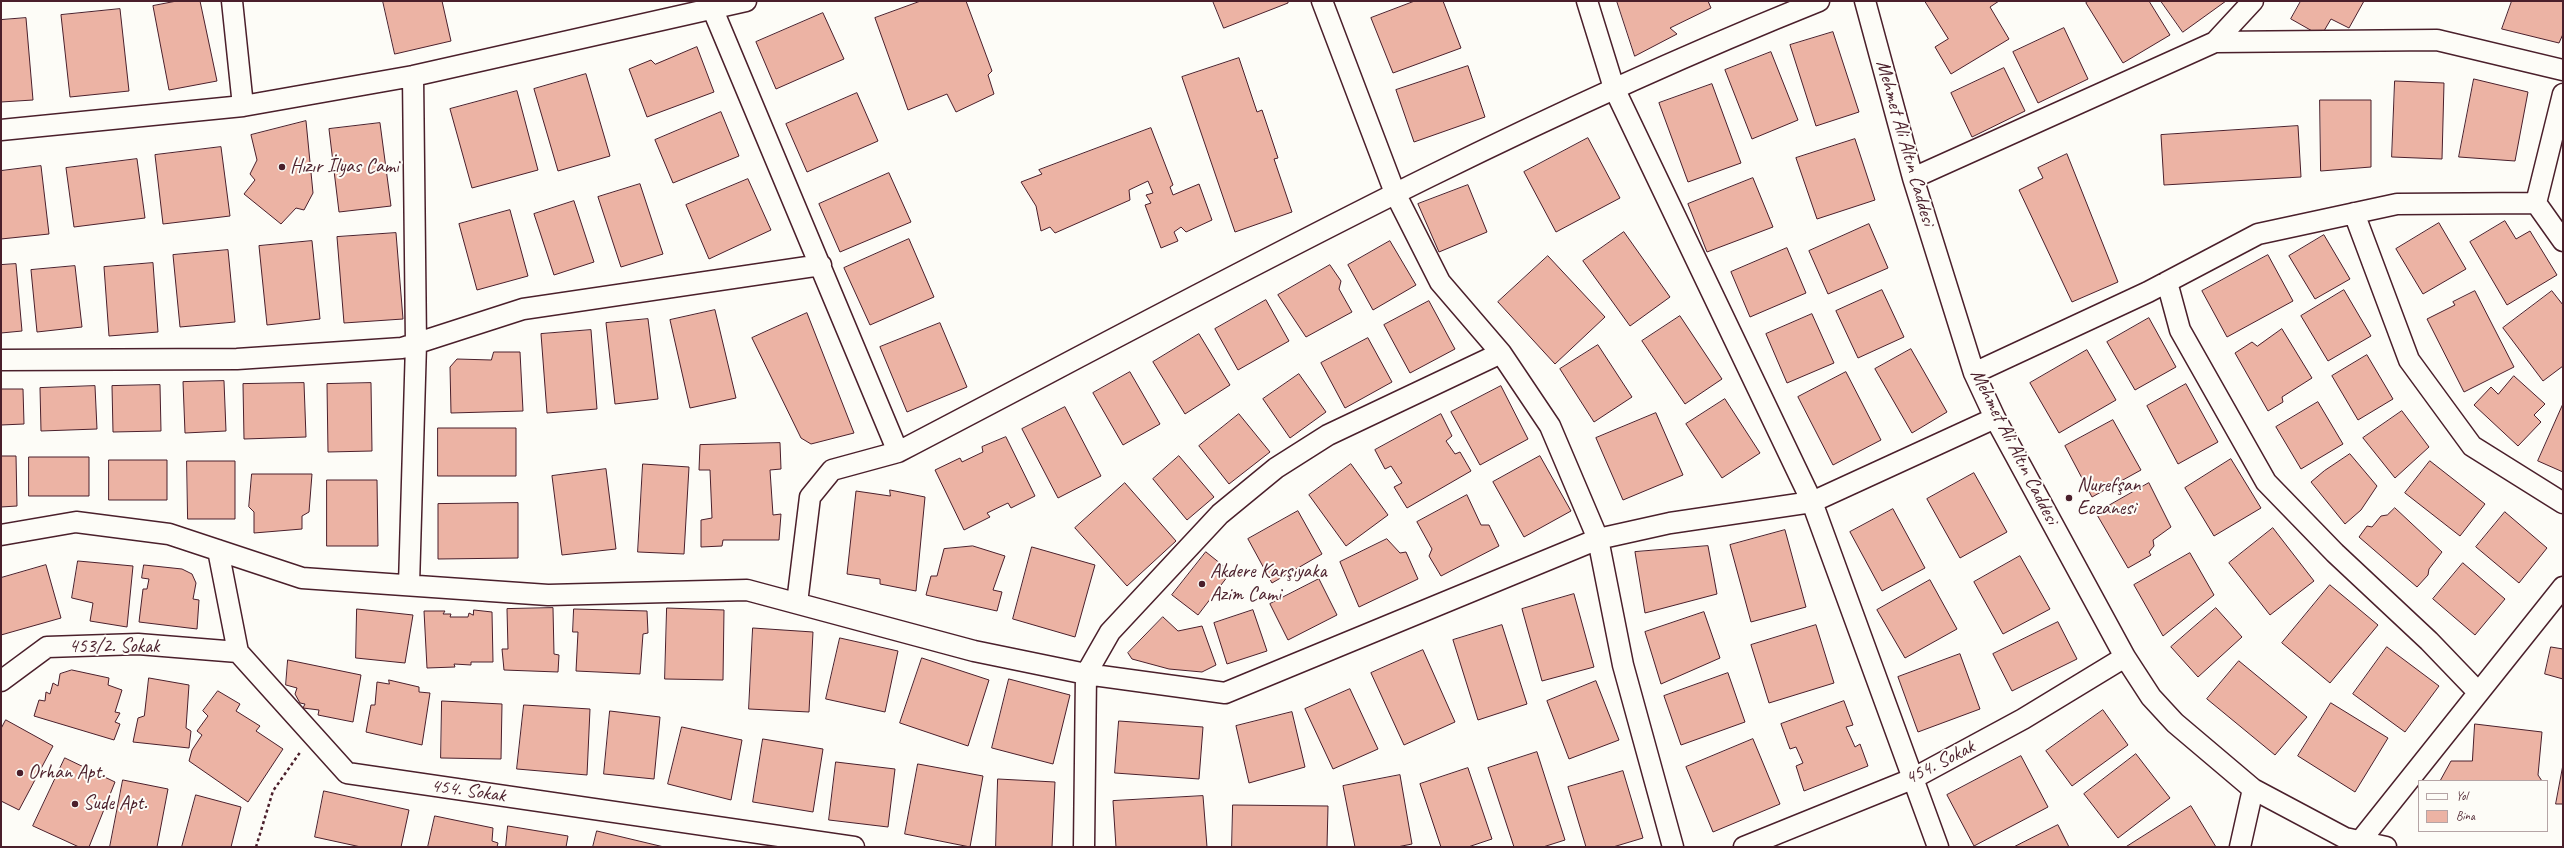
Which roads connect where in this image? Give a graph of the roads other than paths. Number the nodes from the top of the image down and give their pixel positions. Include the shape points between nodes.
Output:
1 (232, 1) edge
2 (746, 1) edge
3 (1322, 1) edge
4 (1587, 1) edge
5 (1819, 1) edge
6 (1865, 1) edge
7 (2253, 1) edge
8 (713, 10) junction
9 (2215, 42) junction
10 (2563, 70) edge
11 (413, 76) junction
12 (1614, 88) junction
13 (2563, 94) edge
14 (243, 106) junction
15 (1, 130) edge
16 (1913, 178) junction
17 (1395, 193) junction
18 (2536, 203) junction
19 (2354, 213) junction
20 (2563, 241) edge
21 (821, 265) junction
22 (2167, 282) junction
23 (416, 344) junction
24 (1501, 353) junction
25 (1, 360) edge
26 (1974, 373) junction
27 (1995, 418) junction
28 (898, 452) junction
29 (1812, 502) junction
30 (2563, 503) edge
31 (1, 535) edge
32 (1598, 539) junction
33 (218, 550) junction
34 (408, 585) junction
35 (2563, 587) edge
36 (797, 603) junction
37 (238, 652) junction
38 (2125, 657) junction
39 (1086, 674) junction
40 (1, 681) edge
41 (2478, 692) junction
42 (1912, 779) junction
43 (2253, 789) junction
44 (2361, 840) junction
45 (782, 842) edge
46 (854, 847) edge
47 (1084, 847) edge
48 (1674, 847) edge
49 (1744, 847) edge
50 (1938, 847) edge
51 (2240, 847) edge
52 (2386, 847) edge

1 - 14 street
2 - 8 street
3 - 17 street
4 - 12 street
5 - 12 street via 1719,41
6 - 16 street, Mehmet Ali Altın Caddesi
7 - 9 street
8 - 11 street
8 - 21 street
9 - 10 street via 2437,40
9 - 16 street
11 - 14 street
11 - 23 street
12 - 17 street
12 - 29 street
13 - 18 street
14 - 15 street
16 - 26 street, Mehmet Ali Altın Caddesi
17 - 24 street via 1440,282
17 - 28 street
18 - 19 street via 2397,204
18 - 20 street
19 - 22 street via 2258,234
19 - 30 street via 2409,360 2472,446
21 - 23 street via 523,309
21 - 28 street
22 - 26 street
22 - 41 street via 2180,330 2266,482
23 - 25 street via 402,348 237,359
23 - 34 street
24 - 32 street via 1550,426
24 - 39 street via 1328,435 1276,468 1220,514 1110,632
26 - 27 street, Mehmet Ali Altın Caddesi
27 - 29 street
27 - 38 street, Mehmet Ali Altın Caddesi
28 - 36 street via 832,470 810,497
29 - 32 street via 1670,523
29 - 42 street
31 - 33 street via 76,522 169,534
32 - 39 street via 1225,693
32 - 48 street via 1623,665
33 - 34 street via 302,578
33 - 37 street
34 - 36 street via 548,595 747,590
35 - 41 street
36 - 39 street via 974,651
37 - 40 street, 453/2. Sokak via 138,644 47,647
37 - 45 street, 454. Sokak via 347,773
38 - 42 street, 454. Sokak via 2023,719
38 - 43 street, Mehmet Ali Altın Caddesi via 2151,697 2175,723
39 - 47 street
41 - 44 street
42 - 49 street, 454. Sokak
42 - 50 street
43 - 44 street, Mehmet Ali Altın Caddesi via 2345,838
43 - 51 street
44 - 52 street, Mehmet Ali Altın Caddesi
45 - 46 street, 454. Sokak

